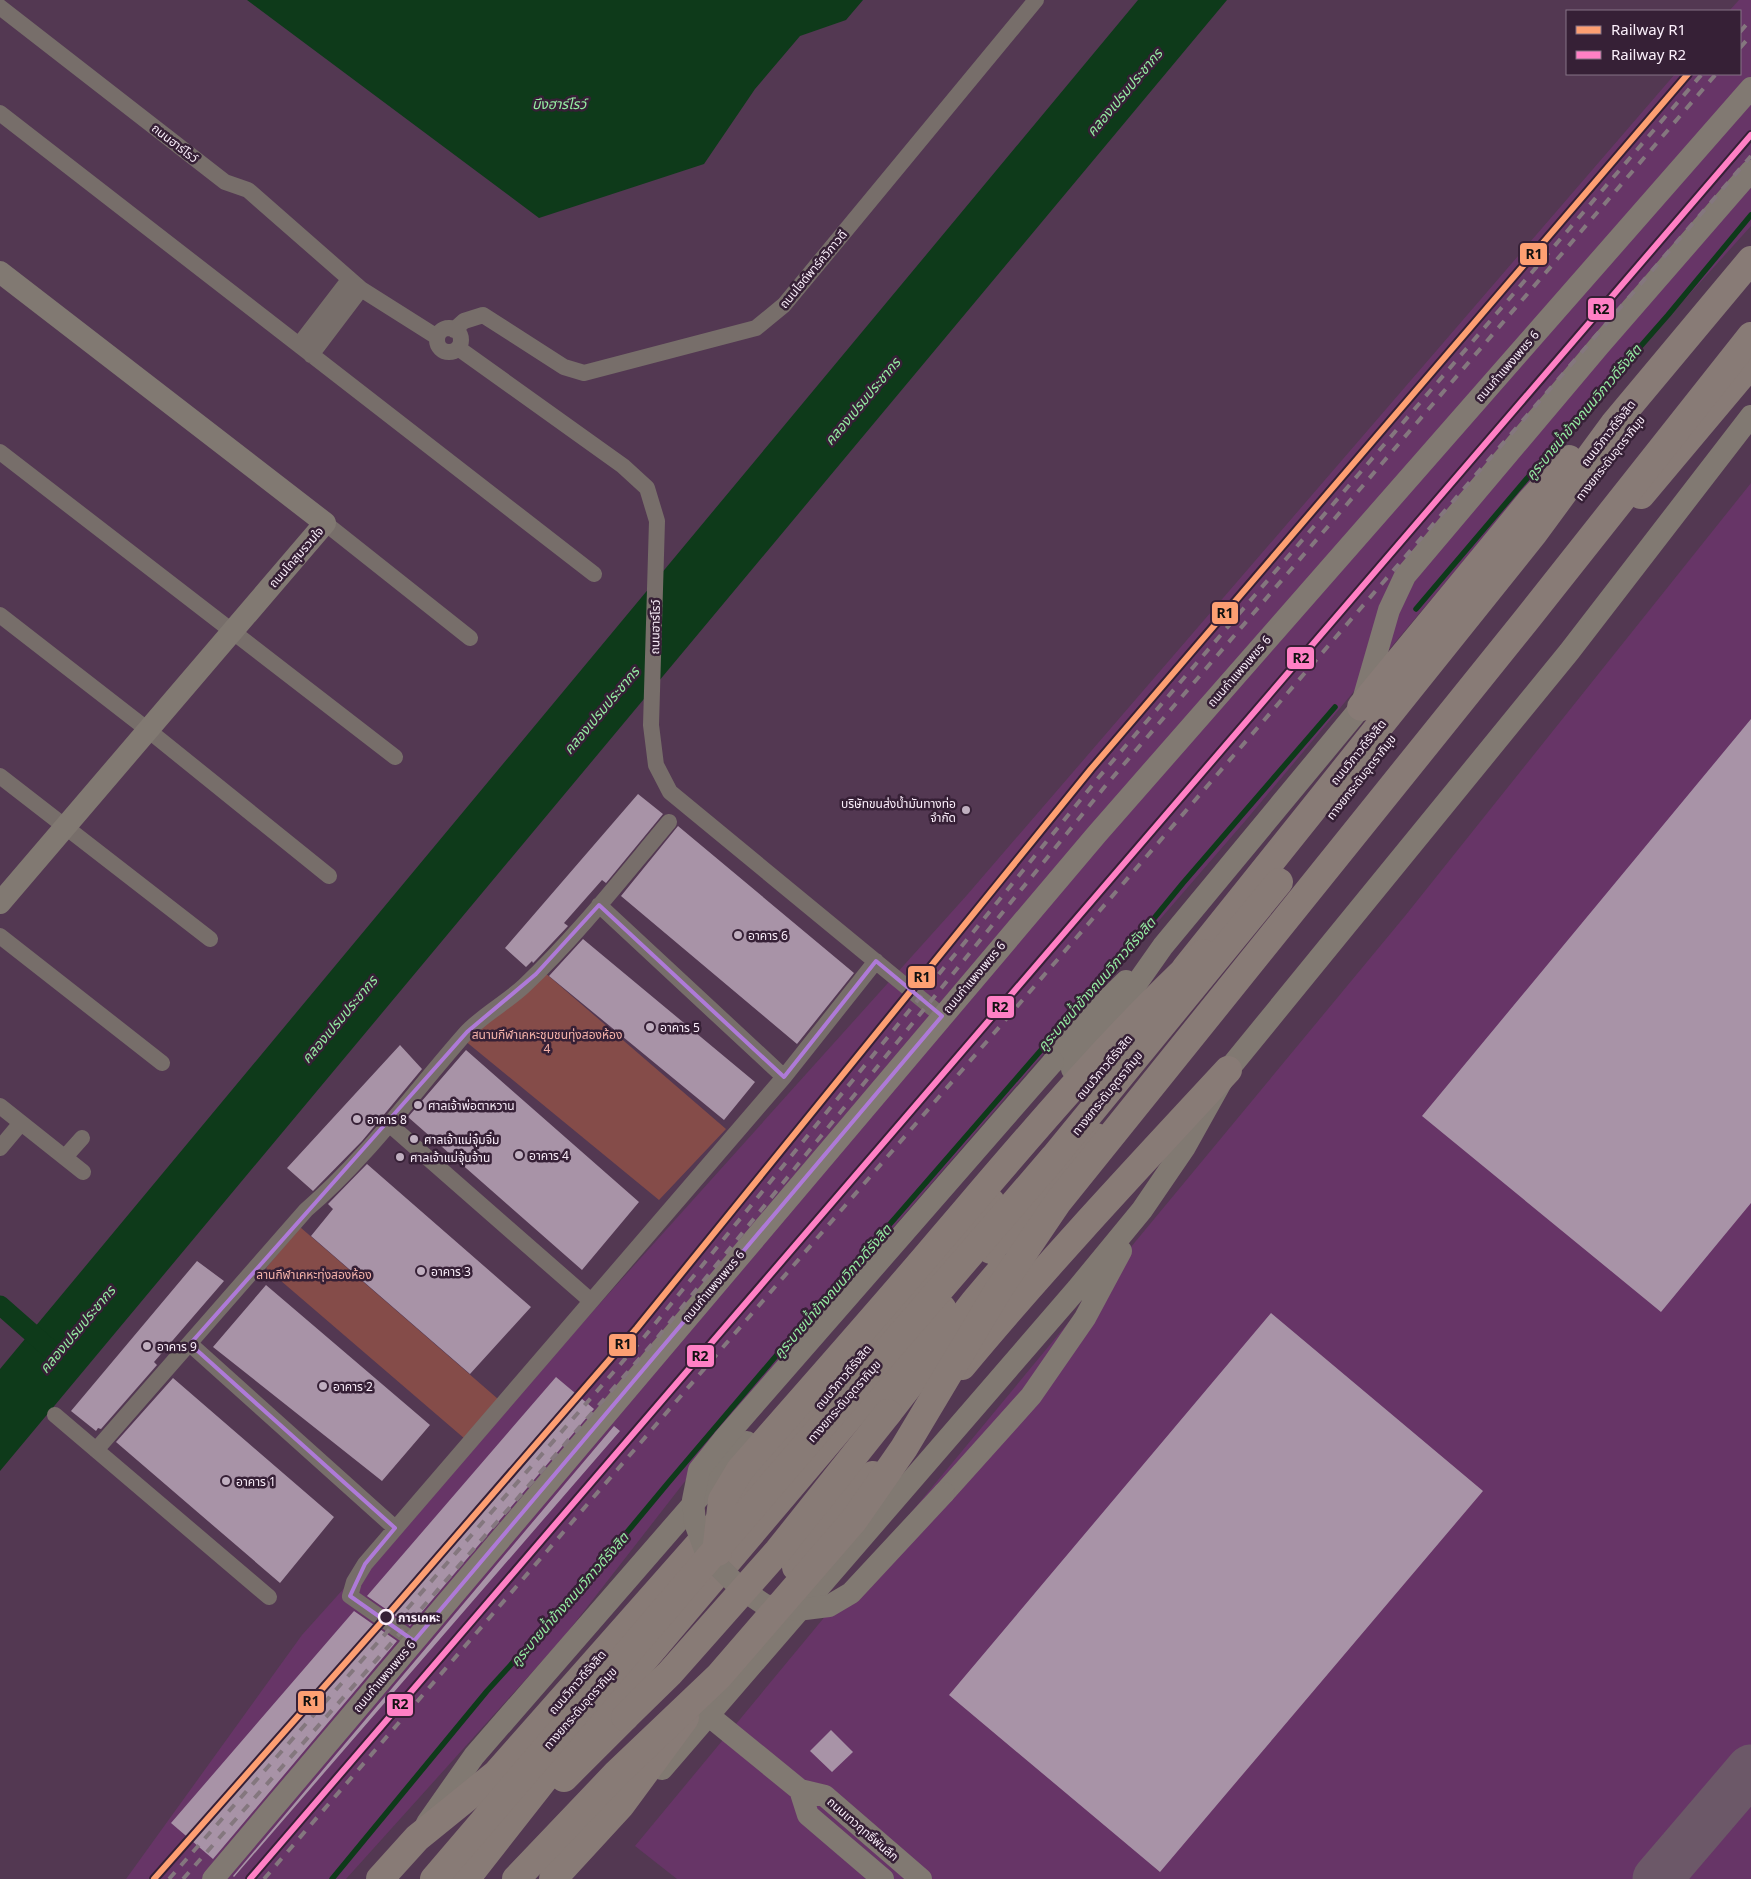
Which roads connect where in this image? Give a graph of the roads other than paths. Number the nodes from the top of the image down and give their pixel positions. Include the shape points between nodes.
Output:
1 (1036, 0) edge
2 (0, 6) edge
3 (1751, 88) edge
4 (0, 113) edge
5 (1751, 172) edge
6 (1751, 260) edge
7 (0, 272) edge
8 (355, 284) junction
9 (1751, 284) edge
10 (454, 330) junction
11 (1751, 336) edge
12 (437, 337) junction
13 (458, 348) junction
14 (305, 350) junction
15 (1751, 364) edge
16 (1751, 416) edge
17 (1614, 424) junction
18 (0, 452) edge
19 (325, 523) junction
20 (594, 574) dead end
21 (0, 615) edge
22 (232, 632) junction
23 (470, 638) dead end
24 (1361, 707) junction
25 (148, 730) junction
26 (395, 757) dead end
27 (0, 776) edge
28 (669, 822) dead end
29 (65, 827) junction
30 (329, 876) dead end
31 (1279, 882) junction
32 (0, 903) edge
33 (599, 904) junction
34 (0, 936) edge
35 (210, 939) dead end
36 (1163, 946) junction
37 (876, 961) junction
38 (942, 1016) junction
39 (162, 1063) dead end
40 (1228, 1070) junction
41 (784, 1076) junction
42 (0, 1106) edge
43 (21, 1123) junction
44 (389, 1124) junction
45 (82, 1138) dead end
46 (0, 1148) edge
47 (65, 1157) junction
48 (83, 1172) dead end
49 (1058, 1202) junction
50 (1142, 1210) junction
51 (592, 1300) junction
52 (190, 1344) junction
53 (55, 1415) dead end
54 (96, 1450) junction
55 (395, 1528) junction
56 (720, 1569) junction
57 (269, 1597) dead end
58 (414, 1641) junction
59 (708, 1715) junction
60 (800, 1790) junction
61 (416, 1838) junction
62 (213, 1879) edge
63 (380, 1879) edge
64 (434, 1879) edge
65 (467, 1879) edge
66 (516, 1879) edge
67 (553, 1879) edge
68 (568, 1879) edge
69 (883, 1879) edge
70 (921, 1879) edge

1 - 10 street, ถนนไฮด์พาร์ควิภาวดี via 784,305 756,328 584,373 564,367 483,315 464,321
2 - 8 street, ถนนฮาร์โรว์ via 225,182 248,190
3 - 38 main road, ถนนกำแพงเพชร 6 via 1096,834
4 - 14 street
5 - 24 main road via 1405,576 1389,610
6 - 17 highway, ถนนวิภาวดีรังสิต
7 - 19 main road, ถนนโกสุมรวมใจ
8 - 12 street, ถนนฮาร์โรว์
8 - 14 street
9 - 31 highway, ทางยกระดับอุตราภิมุข via 1608,461
10 - 12 street via 444,329
10 - 13 street via 461,338
11 - 49 highway, bridge
12 - 13 street, ถนนฮาร์โรว์ via 438,348 443,351 448,353
13 - 37 street, ถนนฮาร์โรว์ via 623,466 647,488 657,521 651,725 656,765 664,783 670,792
14 - 20 street
15 - 65 highway via 1566,586 1298,924 1000,1239 564,1754
16 - 40 main road via 1569,652
17 - 24 highway via 1578,449 1530,502
17 - 61 highway, ถนนวิภาวดีรังสิต via 1534,533 1148,1015 776,1457 496,1774
18 - 22 street
19 - 22 main road, ถนนโกสุมรวมใจ
19 - 23 street
21 - 25 street
22 - 25 main road, ถนนโกสุมรวมใจ
22 - 26 street
24 - 36 main road, ถนนวิภาวดีรังสิต
25 - 29 main road, ถนนโกสุมรวมใจ
25 - 30 street
27 - 29 street
28 - 33 street
29 - 32 main road, ถนนโกสุมรวมใจ
29 - 35 street
31 - 56 highway, bridge via 1158,994 1102,1054 740,1470 722,1500 717,1544
31 - 64 highway, ทางยกระดับอุตราภิมุข, bridge via 1054,1157
33 - 41 street
33 - 44 street via 523,988 467,1032
34 - 39 street
36 - 56 main road, bridge via 1081,1025 1053,1062 699,1470 693,1500 694,1523 707,1555
36 - 61 main road, ถนนวิภาวดีรังสิต via 1101,1034 474,1756
37 - 38 street, ถนนฮาร์โรว์
37 - 41 street
38 - 58 main road, ถนนกำแพงเพชร 6
40 - 50 main road via 1186,1146
40 - 67 highway via 995,1327 789,1576 621,1805
41 - 51 street
42 - 43 street
43 - 46 street
43 - 47 street
44 - 51 street
44 - 52 street via 306,1210
45 - 47 street
47 - 48 street
49 - 65 highway, bridge via 974,1302 778,1551 670,1673
49 - 66 highway, bridge via 1000,1289 904,1448 854,1520 719,1676 616,1774
50 - 56 main road, bridge via 1085,1318 1031,1396 851,1593 829,1606 797,1610 765,1605
50 - 59 main road
51 - 55 street
52 - 54 street
52 - 55 street
53 - 54 street
54 - 57 street
55 - 58 street via 357,1576 350,1596
58 - 62 main road, ถนนกำแพงเพชร 6
59 - 60 main road, ถนนเทวฤทธิ์พันลึก
59 - 68 main road
60 - 69 main road, ถนนเทวฤทธิ์พันลึก via 808,1815
60 - 70 main road, ถนนเทวฤทธิ์พันลึก via 825,1796
61 - 63 highway, ถนนวิภาวดีรังสิต

